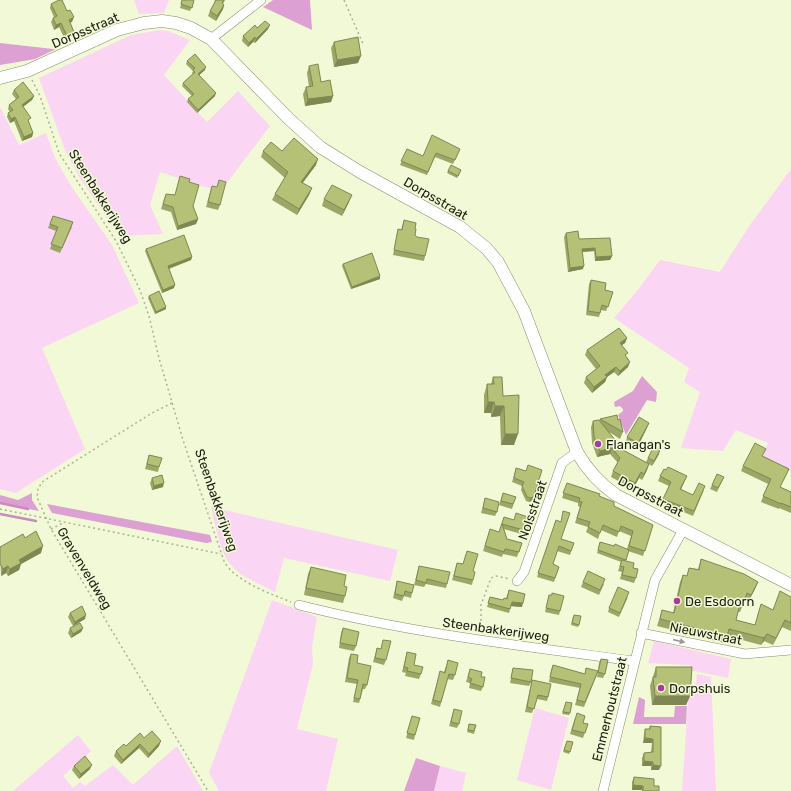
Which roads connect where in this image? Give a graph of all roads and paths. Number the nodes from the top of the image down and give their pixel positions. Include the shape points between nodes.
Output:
1 (261, 0) edge
2 (344, 0) edge
3 (211, 39) junction
4 (364, 46) dead end
5 (29, 74) junction
6 (0, 78) edge
7 (172, 403) junction
8 (577, 452) junction
9 (0, 509) edge
10 (45, 518) junction
11 (63, 523) junction
12 (51, 529) junction
13 (683, 530) junction
14 (221, 554) junction
15 (517, 581) joint
16 (791, 585) edge
17 (299, 605) joint
18 (641, 633) junction
19 (481, 641) junction
20 (791, 650) edge
21 (634, 661) junction
22 (208, 791) edge
23 (603, 791) edge

1 - 3 street
2 - 4 path
3 - 5 main road, Dorpsstraat via 176,23 144,23 117,30
3 - 8 main road, Dorpsstraat via 320,147 460,227 486,248 508,278 526,317
5 - 6 main road, Dorpsstraat
5 - 7 path, Steenbakkerijweg via 40,96 59,153 116,241 140,290
7 - 10 path, Gravenveldweg via 42,482 37,497
7 - 14 path, Steenbakkerijweg
8 - 13 main road, Dorpsstraat via 586,469 606,488
8 - 15 street, Nolsstraat via 562,463 524,572
9 - 10 path
10 - 11 path
10 - 12 path, Gravenveldweg
11 - 12 path
11 - 14 path
12 - 22 path, Gravenveldweg
13 - 16 main road, Dorpsstraat
13 - 18 street, Emmerhoutstraat via 655,580
14 - 17 path, Steenbakkerijweg via 228,568 239,577
15 - 19 path via 496,576 491,578 480,605
17 - 19 street, Steenbakkerijweg
18 -> 20 street, Nieuwstraat via 745,654
18 - 21 street, Emmerhoutstraat
19 - 21 street, Steenbakkerijweg
21 - 23 street, Emmerhoutstraat

